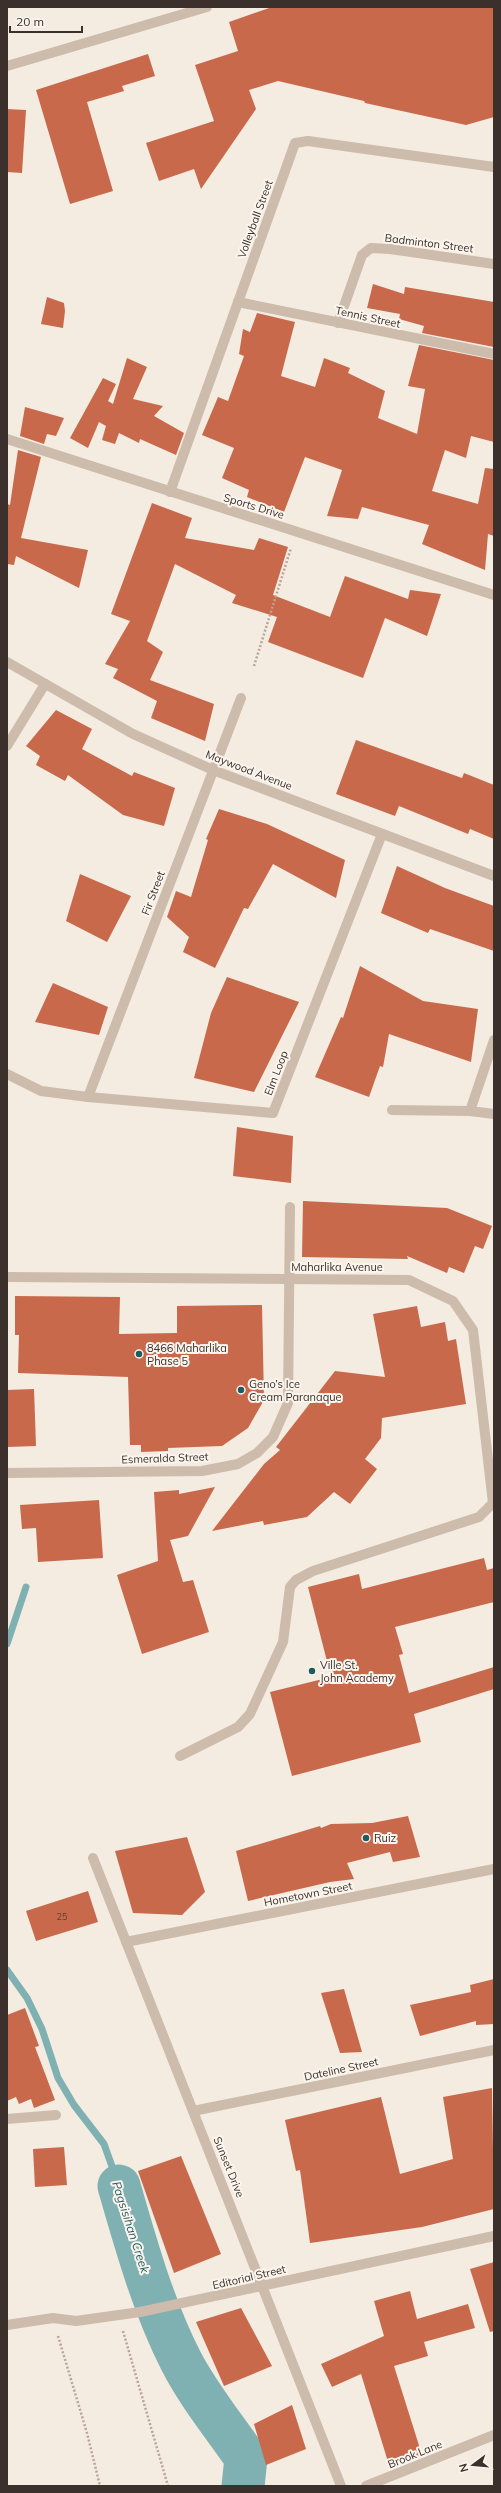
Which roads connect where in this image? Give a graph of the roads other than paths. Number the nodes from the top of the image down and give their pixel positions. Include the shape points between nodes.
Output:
1 (207, 7) edge
2 (7, 66) edge
3 (494, 167) edge
4 (494, 264) edge
5 (238, 302) junction
6 (338, 323) junction
7 (494, 354) edge
8 (7, 439) edge
9 (170, 492) junction
10 (494, 595) edge
11 (7, 662) edge
12 (45, 684) junction
13 (241, 698) dead end
14 (7, 746) edge
15 (213, 770) junction
16 (382, 834) junction
17 (494, 876) edge
18 (494, 1040) edge
19 (7, 1074) edge
20 (88, 1097) junction
21 (392, 1110) dead end
22 (470, 1112) junction
23 (494, 1114) edge
24 (290, 1207) dead end
25 (7, 1277) edge
26 (288, 1279) junction
27 (7, 1473) edge
28 (493, 1503) edge
29 (180, 1756) dead end
30 (93, 1858) dead end
31 (494, 1869) edge
32 (126, 1942) junction
33 (494, 2050) edge
34 (193, 2111) junction
35 (56, 2115) dead end
36 (7, 2119) edge
37 (494, 2236) edge
38 (263, 2285) junction
39 (7, 2325) edge
40 (494, 2435) edge
41 (341, 2486) edge
42 (366, 2486) edge

1 - 2 street
3 - 5 street, Volleyball Street via 308,141 295,143
4 - 6 street, Badminton Street via 371,248 362,254
5 - 6 street, Tennis Street
5 - 9 street, Volleyball Street
6 - 7 street, Tennis Street
8 - 9 street, Sports Drive
9 - 10 street, Sports Drive
11 - 12 street, Maywood Avenue
12 - 14 street
12 - 15 street, Maywood Avenue via 133,734
13 - 15 street, Fir Street
15 - 16 street, Maywood Avenue
15 - 20 street, Fir Street
16 - 17 street, Maywood Avenue
16 - 20 street, Elm Loop via 273,1113
18 - 22 street
19 - 20 street, Elm Loop via 41,1091
21 - 22 street
22 - 23 street
24 - 26 street, Esmeralda Street
25 - 26 street, Maharlika Avenue
26 - 27 street, Esmeralda Street via 288,1403 273,1437 257,1453 238,1464 202,1471
26 - 28 street, Maharlika Avenue via 409,1280 453,1301 473,1330
28 - 29 street via 486,1512 471,1520 313,1571 296,1580 287,1595 288,1611 283,1642 250,1714 238,1727
30 - 32 street, Sunset Drive
31 - 32 street, Hometown Street
32 - 34 street, Sunset Drive
33 - 34 street, Dateline Street
34 - 38 street, Sunset Drive
35 - 36 street
37 - 38 street, Editorial Street
38 - 39 street, Editorial Street via 140,2312 76,2321 53,2318
38 - 41 street, Sunset Drive
40 - 42 street, Brook Lane

